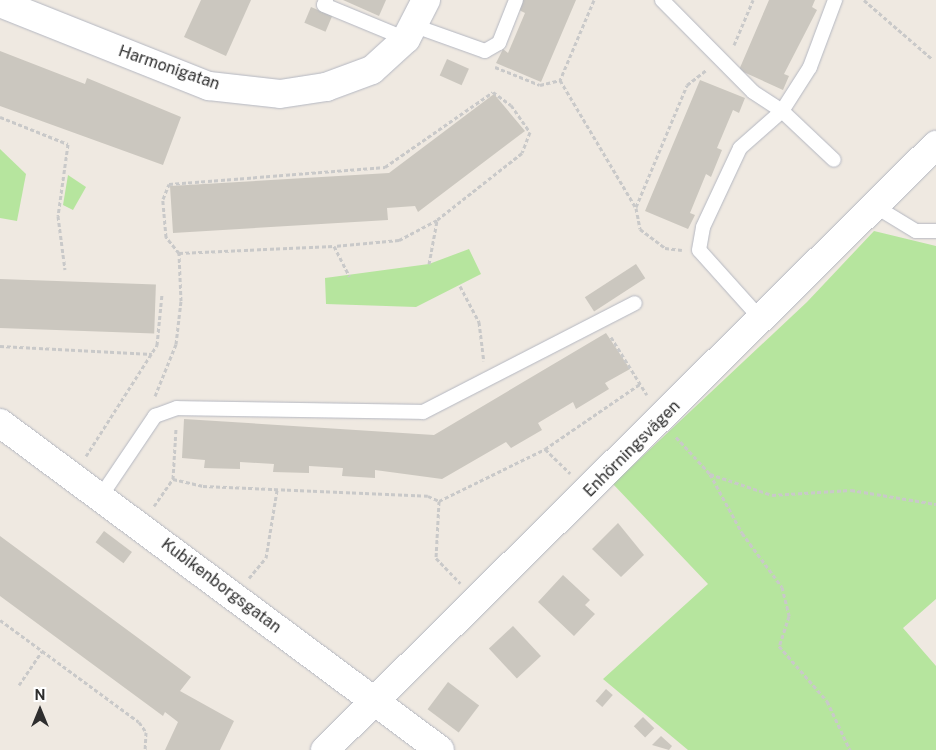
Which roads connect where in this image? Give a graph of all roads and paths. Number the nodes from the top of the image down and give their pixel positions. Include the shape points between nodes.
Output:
1 (326, 0) edge
2 (426, 0) edge
3 (516, 0) edge
4 (594, 0) edge
5 (662, 0) edge
6 (753, 0) edge
7 (835, 0) edge
8 (864, 0) edge
9 (0, 3) edge
10 (411, 33) junction
11 (485, 51) junction
12 (932, 58) dead end
13 (722, 62) junction
14 (560, 80) junction
15 (782, 111) junction
16 (0, 117) edge
17 (936, 145) edge
18 (834, 160) dead end
19 (873, 205) junction
20 (636, 208) junction
21 (437, 220) junction
22 (936, 231) edge
23 (334, 246) junction
24 (699, 250) junction
25 (179, 253) junction
26 (429, 264) dead end
27 (65, 270) dead end
28 (349, 276) dead end
29 (460, 286) dead end
30 (162, 294) dead end
31 (635, 304) dead end
32 (760, 318) junction
33 (602, 321) junction
34 (0, 346) edge
35 (153, 354) junction
36 (490, 380) junction
37 (640, 384) junction
38 (177, 408) junction
39 (155, 416) junction
40 (662, 420) junction
41 (0, 423) edge
42 (545, 449) junction
43 (80, 464) dead end
44 (710, 474) junction
45 (173, 479) junction
46 (577, 480) dead end
47 (277, 490) junction
48 (101, 496) junction
49 (439, 501) junction
50 (936, 504) edge
51 (147, 514) dead end
52 (244, 584) dead end
53 (464, 588) dead end
54 (0, 620) edge
55 (42, 651) junction
56 (19, 685) dead end
57 (377, 702) junction
58 (146, 750) edge
59 (325, 750) edge
60 (440, 750) edge
61 (850, 750) edge

1 - 10 lane via 324,5
2 - 10 street, Harmonigatan
3 - 11 lane via 500,43
4 - 14 path
5 - 13 lane
6 - 13 path via 730,54
7 - 15 lane via 810,67
8 - 12 path
9 - 10 street, Harmonigatan via 201,83 258,92 300,92 357,78 395,54
10 - 11 lane
11 - 14 path via 492,66 540,85
13 - 15 lane via 753,92
13 - 20 path via 687,85
14 - 20 path
15 - 18 lane
15 - 24 lane via 740,148 703,227
16 - 27 path via 68,144 58,216
17 - 19 street, Enhörningsvägen
19 - 22 lane via 916,231
19 - 32 street, Enhörningsvägen
20 - 24 path via 640,229 651,239 665,248
21 - 23 path via 399,240
21 - 25 path via 522,153 530,132 512,105 493,92 385,168 169,184 163,199 166,237
21 - 26 path
23 - 25 path
23 - 28 path
24 - 32 lane
25 - 39 path via 181,302 176,344 153,400
29 - 36 path via 479,322
30 - 35 path
31 - 33 lane
32 - 40 street, Enhörningsvägen
33 - 36 lane
33 - 37 path
34 - 35 path
35 - 43 path
36 - 38 lane via 423,412
37 - 40 path
37 - 42 path
38 - 39 lane
38 - 45 path
39 - 48 lane
40 - 44 path
40 - 57 street, Enhörningsvägen
41 - 48 street, Kubikenborgsgatan
42 - 46 path
42 - 49 path
44 - 50 path via 751,492 772,495 851,490
44 - 61 path via 742,533 782,587 789,616 778,646 828,701
45 - 47 path
45 - 51 path
47 - 49 path via 428,496
47 - 52 path via 266,558
48 - 57 street, Kubikenborgsgatan
49 - 53 path via 436,558
54 - 55 path
55 - 56 path
55 - 58 path via 139,722 146,732
57 - 59 street, Enhörningsvägen
57 - 60 street, Kubikenborgsgatan

